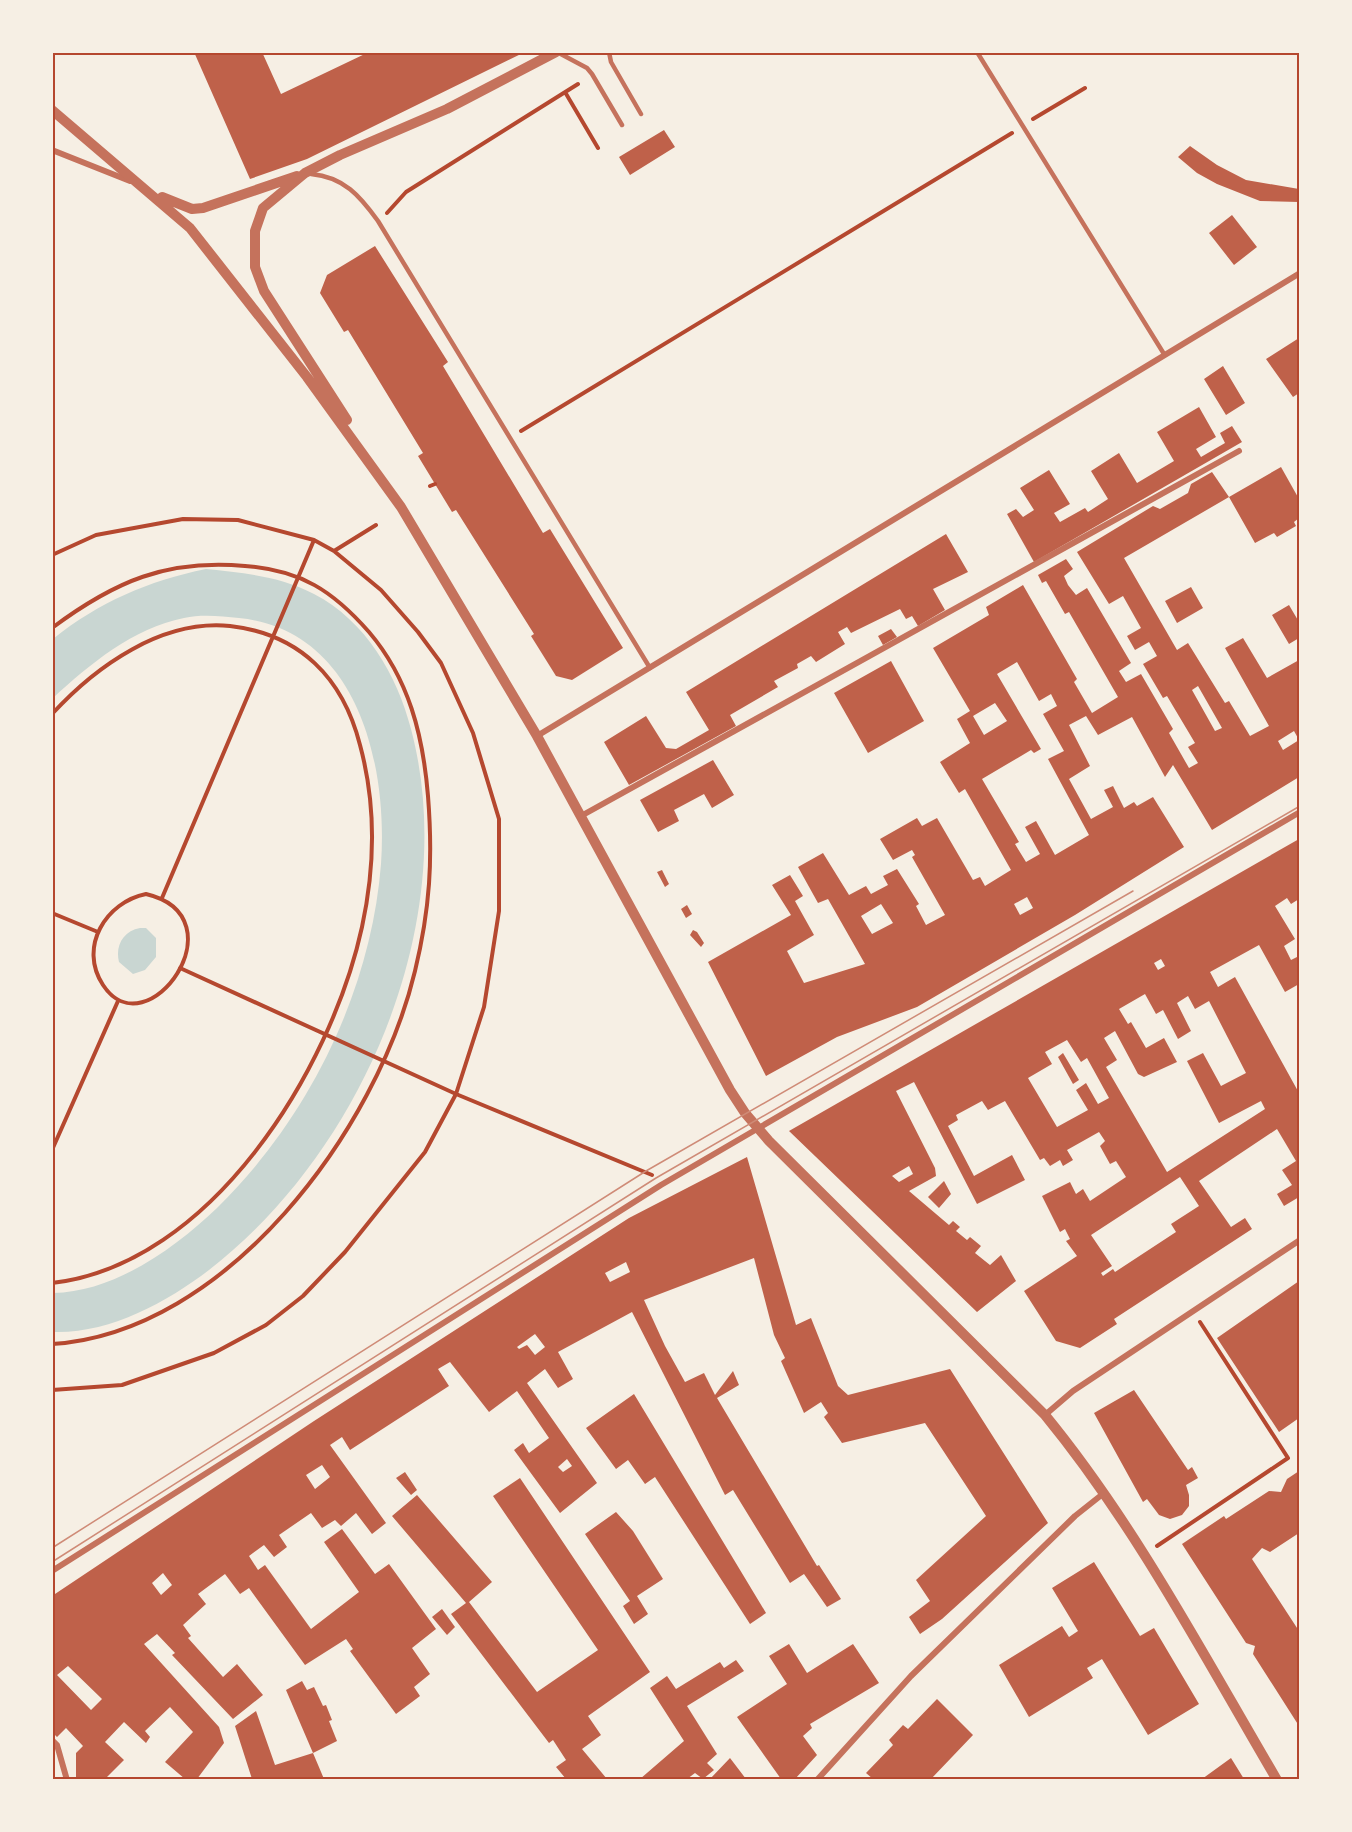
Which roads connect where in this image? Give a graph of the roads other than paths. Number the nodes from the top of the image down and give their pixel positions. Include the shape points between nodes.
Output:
1 (556, 52) edge
2 (609, 52) edge
3 (977, 52) edge
4 (52, 110) edge
5 (641, 114) dead end
6 (622, 125) dead end
7 (52, 150) edge
8 (305, 173) junction
9 (143, 187) junction
10 (1299, 273) edge
11 (1164, 354) junction
12 (1239, 451) dead end
13 (401, 507) junction
14 (650, 668) junction
15 (537, 736) junction
16 (1299, 812) edge
17 (581, 816) junction
18 (758, 1129) junction
19 (1299, 1240) edge
20 (1045, 1415) junction
21 (1104, 1493) junction
22 (52, 1570) edge
23 (52, 1740) edge
24 (67, 1779) edge
25 (818, 1779) edge
26 (1277, 1779) edge

1 - 6 lane via 592,74
1 - 8 street via 447,109
2 - 5 lane
3 - 11 lane
4 - 9 street
7 - 9 street
8 - 9 street via 192,209 171,203
8 - 13 street via 263,208 255,231 255,267 264,291
8 - 14 lane via 346,184 378,221
9 - 13 street via 190,228 215,258
10 - 11 street
11 - 14 street
12 - 17 street
13 - 15 street
14 - 15 street
15 - 17 street
16 - 18 street
17 - 18 street via 711,1056
18 - 20 street
18 - 22 street via 661,1185
19 - 20 street via 1073,1391
20 - 21 street
21 - 25 street via 1075,1515 911,1676
21 - 26 street
23 - 24 street

